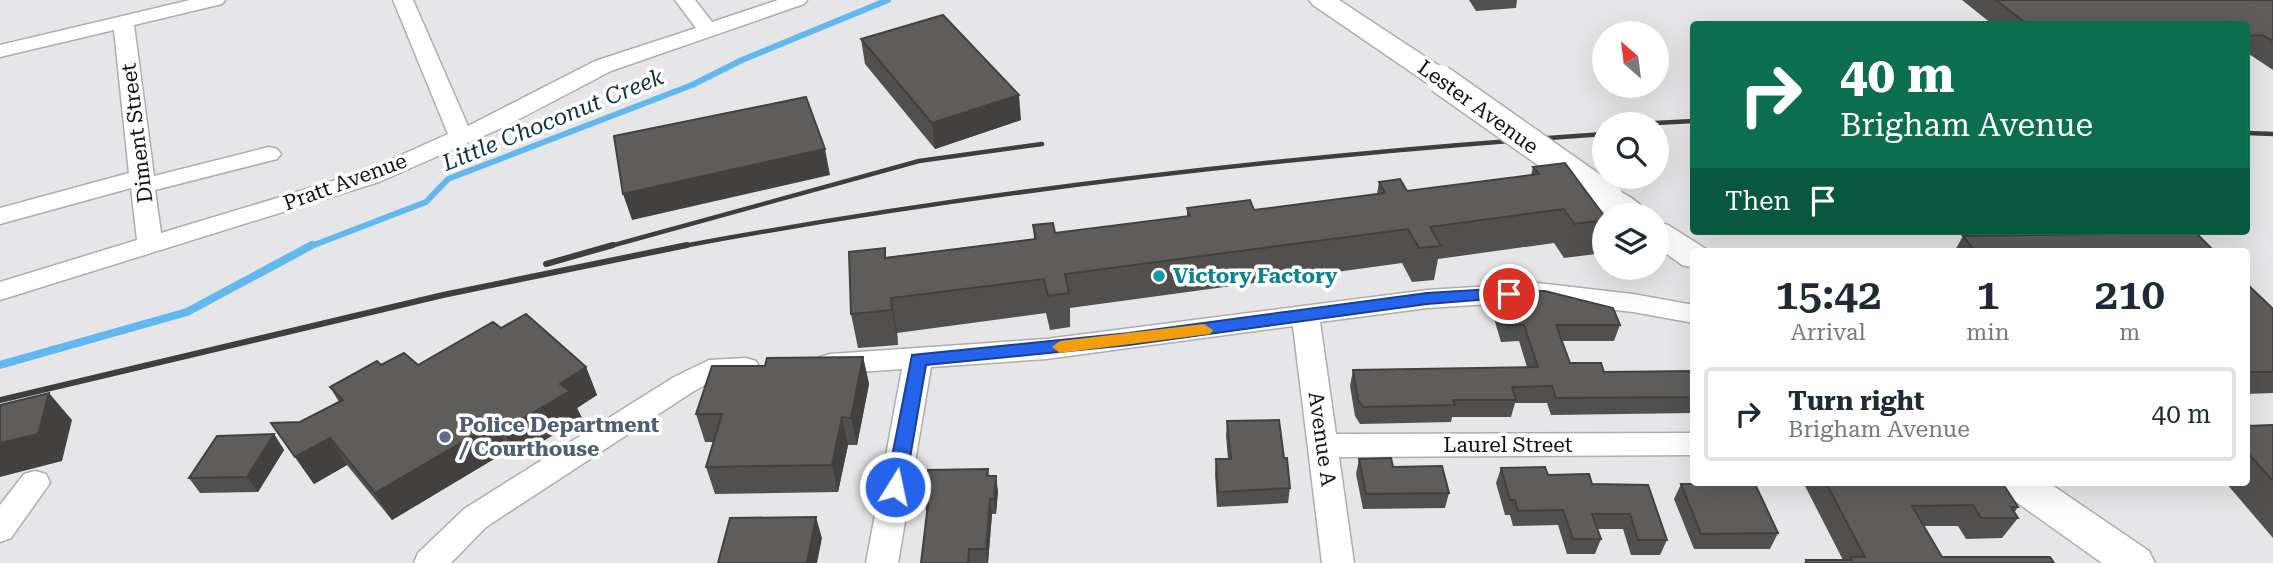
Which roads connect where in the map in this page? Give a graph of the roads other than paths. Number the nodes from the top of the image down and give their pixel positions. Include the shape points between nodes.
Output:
1 (215, 0) edge
2 (403, 0) edge
3 (685, 0) edge
4 (797, 0) edge
5 (1322, 0) edge
6 (123, 22) junction
7 (708, 30) junction
8 (0, 51) edge
9 (461, 137) junction
10 (269, 154) dead end
11 (142, 181) junction
12 (1615, 203) edge
13 (0, 216) edge
14 (1669, 240) edge
15 (150, 245) junction
16 (1690, 254) edge
17 (0, 291) edge
18 (1690, 313) edge
19 (1305, 315) junction
20 (918, 359) junction
21 (1690, 444) edge
22 (1323, 446) junction
23 (35, 483) dead end
24 (2023, 486) edge
25 (0, 529) edge
26 (430, 563) edge
27 (882, 563) edge
28 (1338, 563) edge
29 (2134, 563) edge

1 - 6 street
2 - 9 street
3 - 7 street
4 - 7 street, Pratt Avenue
5 - 12 street, Lester Avenue, bridge
6 - 8 street
6 - 11 street, Diment Street
7 - 9 street, Pratt Avenue via 603,66
9 - 15 street, Pratt Avenue via 371,177
10 - 11 street
11 - 13 street
11 - 15 street, Diment Street
14 - 16 street
15 - 17 street, Pratt Avenue
18 - 19 street via 1537,292 1427,299
19 - 20 street via 1060,347
19 - 22 street, Avenue A
20 - 26 street via 709,369 475,518
20 - 27 street
21 - 22 street, Laurel Street
22 - 28 street, Avenue A
23 - 25 street
24 - 29 street

